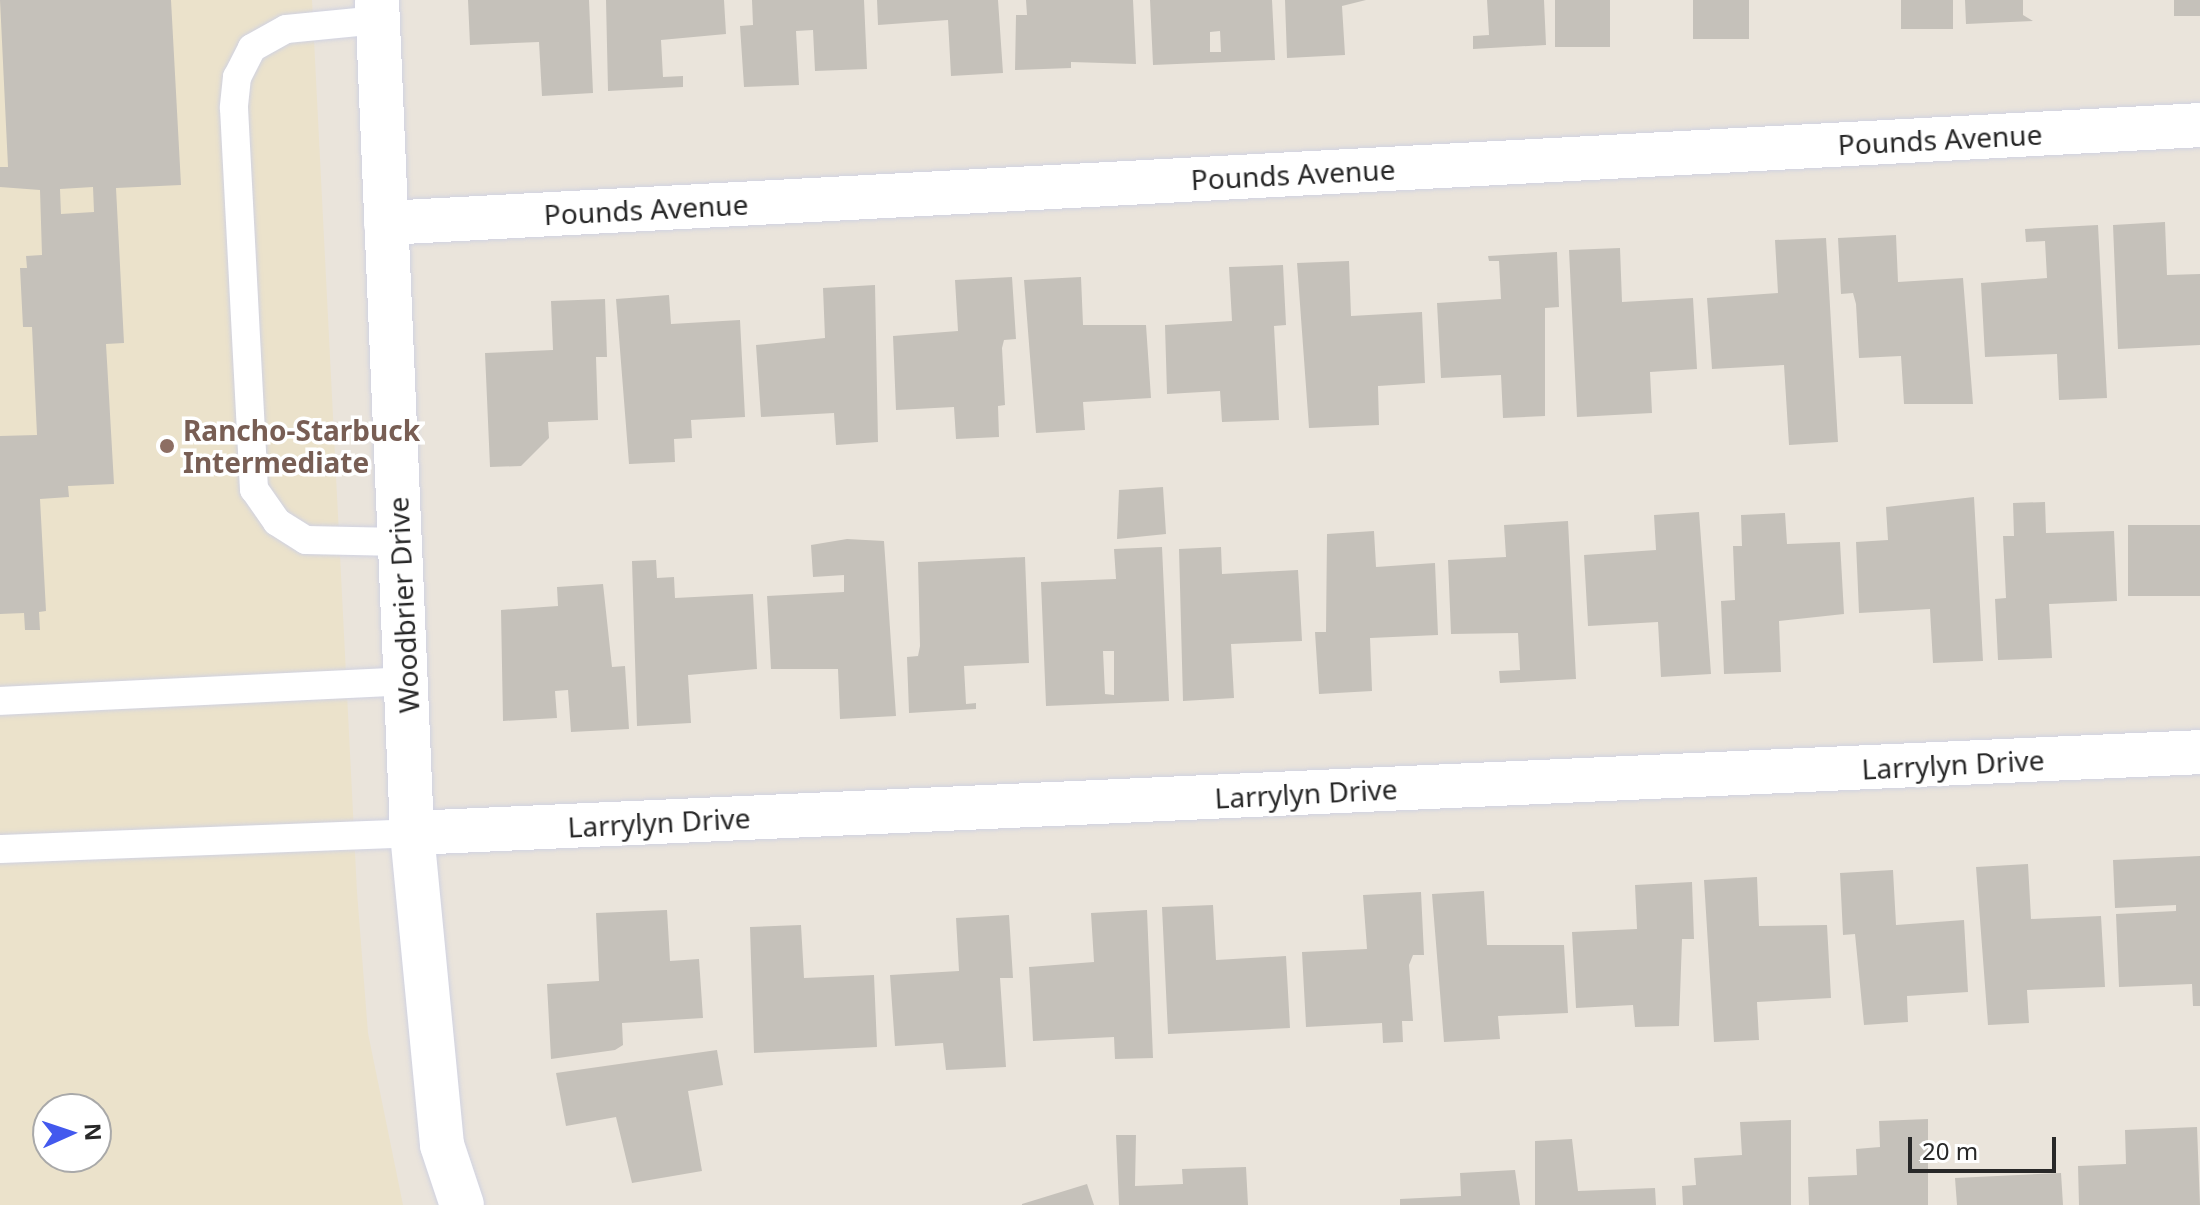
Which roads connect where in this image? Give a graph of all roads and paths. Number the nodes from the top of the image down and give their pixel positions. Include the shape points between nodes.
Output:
1 (378, 10) edge
2 (2200, 125) edge
3 (386, 223) junction
4 (400, 542) junction
5 (407, 681) junction
6 (0, 701) edge
7 (2200, 752) edge
8 (412, 833) junction
9 (0, 849) edge
10 (462, 1205) edge

1 - 3 street, Woodbrier Drive
1 - 4 lane via 286,29 252,48 237,77 234,108 254,489 277,522 306,540
2 - 3 street, Pounds Avenue
3 - 4 street, Woodbrier Drive
4 - 5 street, Woodbrier Drive
5 - 6 lane
5 - 8 street, Woodbrier Drive
7 - 8 street, Larrylyn Drive
8 - 9 lane
8 - 10 street, Woodbrier Drive via 442,1145

